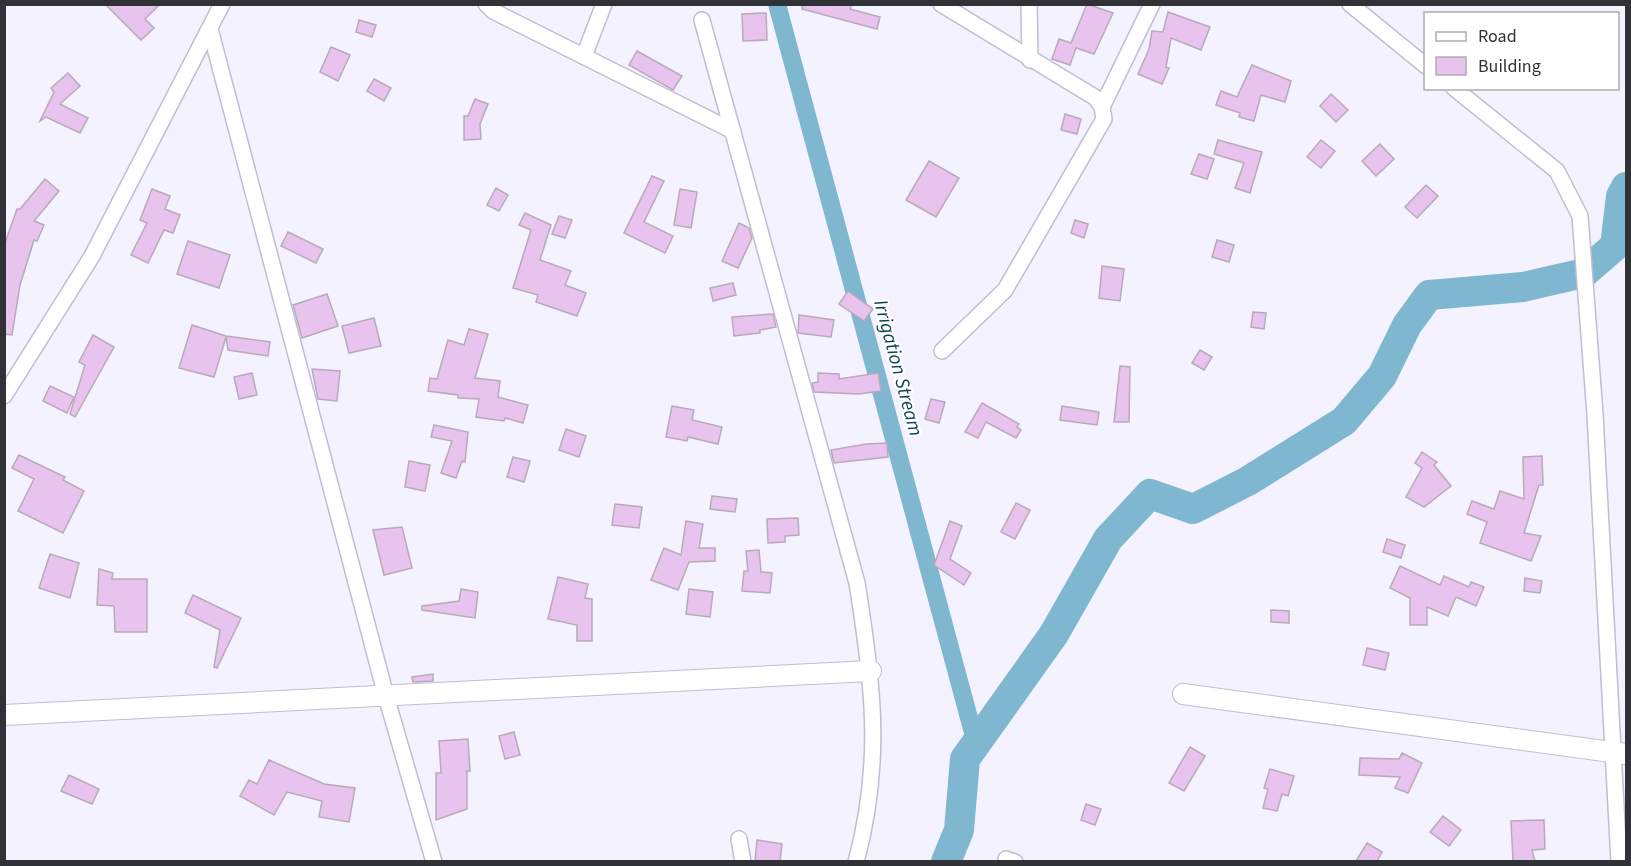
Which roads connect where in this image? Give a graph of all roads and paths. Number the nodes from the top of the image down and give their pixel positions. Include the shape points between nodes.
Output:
1 (222, 4) edge
2 (486, 4) edge
3 (604, 4) edge
4 (941, 4) edge
5 (1029, 4) edge
6 (1152, 4) edge
7 (1350, 4) edge
8 (702, 20) dead end
9 (210, 29) junction
10 (584, 56) junction
11 (1030, 60) junction
12 (1424, 65) edge
13 (1456, 90) edge
14 (1102, 107) junction
15 (733, 131) junction
16 (942, 351) dead end
17 (4, 396) edge
18 (871, 671) junction
19 (1183, 694) dead end
20 (386, 696) junction
21 (4, 715) edge
22 (1620, 753) edge
23 (739, 839) dead end
24 (434, 861) edge
25 (742, 861) edge
26 (856, 861) edge
27 (1619, 861) edge

1 - 9 street
2 - 10 street
3 - 10 street
4 - 11 street
5 - 11 street
6 - 14 street
7 - 12 street
8 - 15 street
9 - 17 street via 92,256
9 - 20 street
10 - 15 street
11 - 14 street via 1096,98
13 - 22 street via 1557,171 1580,216
14 - 16 street via 1104,119 1005,290
15 - 18 street via 856,583
18 - 20 street
18 - 26 street via 875,741 867,823
19 - 22 street
20 - 21 street
20 - 24 street
22 - 27 street
23 - 25 street

